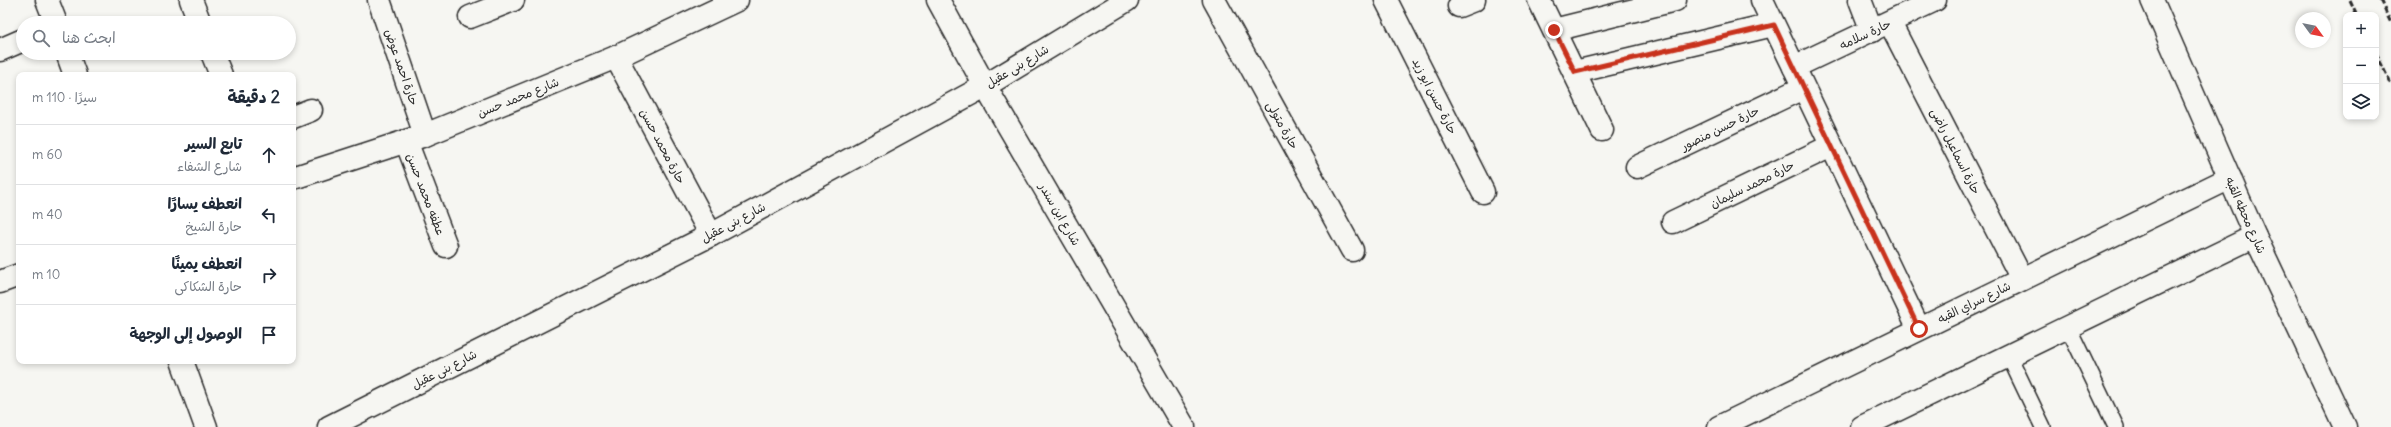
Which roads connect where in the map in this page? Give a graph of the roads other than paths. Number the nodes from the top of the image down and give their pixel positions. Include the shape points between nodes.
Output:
1 (47, 0) edge
2 (191, 0) edge
3 (379, 0) edge
4 (513, 0) edge
5 (737, 0) edge
6 (938, 0) edge
7 (1127, 0) edge
8 (1214, 0) edge
9 (1386, 0) edge
10 (1540, 0) edge
11 (1676, 0) edge
12 (1762, 0) edge
13 (1860, 0) edge
14 (1935, 0) edge
15 (2152, 0) edge
16 (53, 16) edge
17 (197, 16) edge
18 (470, 17) dead end
19 (1774, 25) junction
20 (1881, 27) junction
21 (1554, 30) junction
22 (16, 43) edge
23 (0, 50) edge
24 (616, 57) junction
25 (70, 60) edge
26 (215, 60) edge
27 (1794, 68) junction
28 (74, 72) edge
29 (219, 72) edge
30 (1575, 72) junction
31 (985, 86) junction
32 (1804, 88) junction
33 (1602, 130) dead end
34 (415, 138) junction
35 (1831, 146) junction
36 (1637, 168) dead end
37 (296, 177) edge
38 (2230, 178) junction
39 (1484, 192) dead end
40 (1673, 222) dead end
41 (711, 235) junction
42 (2255, 236) junction
43 (446, 246) dead end
44 (1352, 250) dead end
45 (16, 276) edge
46 (2022, 279) junction
47 (0, 282) edge
48 (2068, 327) junction
49 (1919, 329) junction
50 (2009, 356) junction
51 (183, 364) edge
52 (206, 427) edge
53 (329, 427) edge
54 (1184, 427) edge
55 (1719, 427) edge
56 (1862, 427) edge
57 (2043, 427) edge
58 (2116, 427) edge
59 (2345, 427) edge

1 - 16 street
2 - 17 street
3 - 34 street, حارة احمد عوض
4 - 18 street
5 - 24 street, شارع محمد حسن
6 - 31 street, شارع ابن سندر
7 - 31 street, شارع بنى عقيل
8 - 44 street, حارة متولى
9 - 39 street, حارة حسن ابو زيد
10 - 21 street
11 - 21 street
12 - 19 street
13 - 20 street, حارة اسماعيل راضى
14 - 20 street, حارة سلامه
15 - 38 street, شارع محطه القبه
19 - 27 street
19 - 30 street
20 - 27 street, حارة سلامه
20 - 46 street, حارة اسماعيل راضى
21 - 30 street
22 - 23 street
24 - 34 street, شارع محمد حسن
24 - 41 street, حارة محمد حسن
25 - 28 street
26 - 29 street
27 - 32 street
30 - 33 street
31 - 41 street, شارع بنى عقيل
31 - 54 street, شارع ابن سندر
32 - 35 street
32 - 36 street, حارة حسن منصور
34 - 37 street, شارع محمد حسن
34 - 43 street, عطفه محمد حسن
35 - 40 street, حارة محمد سليمان
35 - 49 street
38 - 42 street, شارع محطه القبه
38 - 46 street, شارع سراي القبه
41 - 53 street, شارع بنى عقيل
42 - 48 street
42 - 59 street, شارع محطه القبه
45 - 47 street
46 - 49 street, شارع سراي القبه
48 - 50 street
48 - 58 lane
49 - 55 street, شارع سراي القبه
50 - 56 street
50 - 57 lane
51 - 52 street

